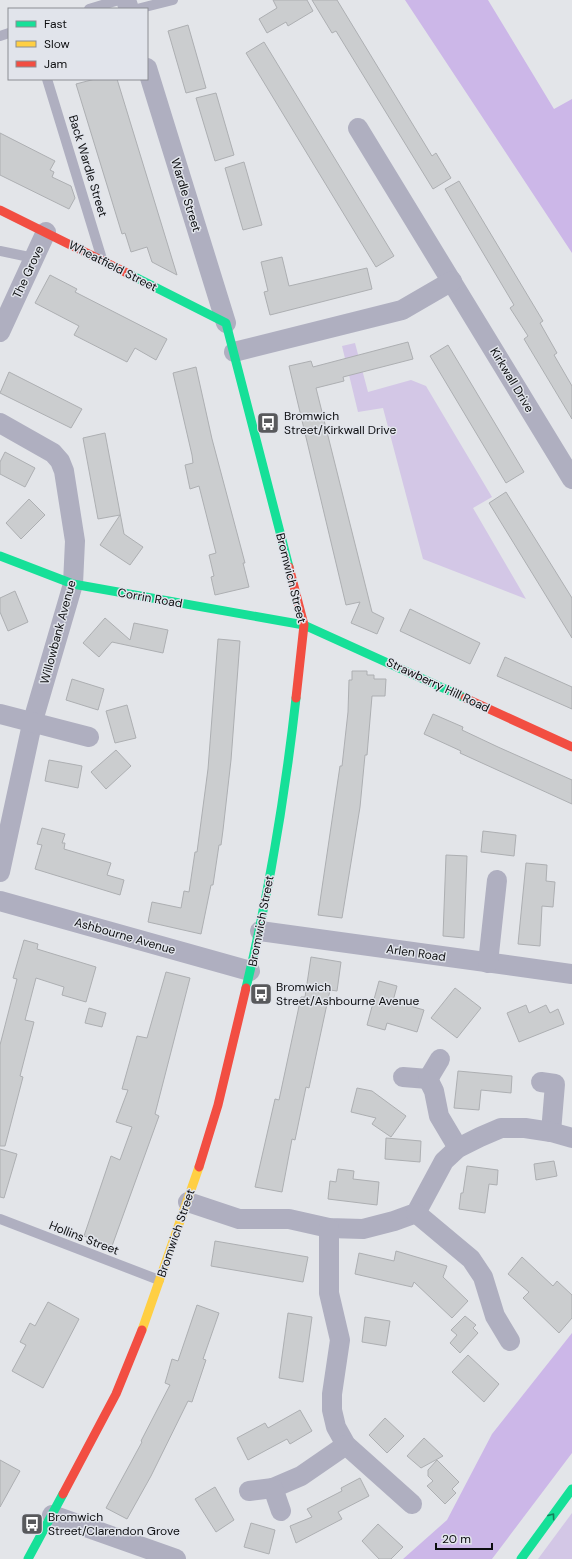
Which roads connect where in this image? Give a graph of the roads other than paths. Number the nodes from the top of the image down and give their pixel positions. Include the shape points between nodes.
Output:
1 (119, 0) edge
2 (173, 0) edge
3 (92, 8) edge
4 (141, 8) edge
5 (148, 71) edge
6 (47, 80) edge
7 (358, 128) dead end
8 (0, 210) edge
9 (46, 232) junction
10 (0, 251) edge
11 (34, 258) junction
12 (103, 261) junction
13 (452, 282) junction
14 (226, 323) junction
15 (0, 332) edge
16 (234, 352) junction
17 (0, 423) edge
18 (572, 479) edge
19 (0, 556) edge
20 (73, 584) junction
21 (304, 625) junction
22 (0, 714) edge
23 (32, 724) junction
24 (88, 737) dead end
25 (572, 747) edge
26 (0, 872) edge
27 (496, 880) dead end
28 (0, 901) edge
29 (260, 931) junction
30 (488, 963) junction
31 (250, 971) junction
32 (572, 974) edge
33 (440, 1059) dead end
34 (403, 1077) dead end
35 (428, 1079) junction
36 (541, 1082) dead end
37 (551, 1132) junction
38 (572, 1138) edge
39 (458, 1148) junction
40 (188, 1202) junction
41 (416, 1213) junction
42 (0, 1219) edge
43 (330, 1228) junction
44 (160, 1280) junction
45 (510, 1341) dead end
46 (346, 1445) junction
47 (273, 1488) junction
48 (572, 1489) edge
49 (249, 1491) dead end
50 (412, 1504) dead end
51 (281, 1511) dead end
52 (52, 1515) junction
53 (28, 1559) edge
54 (176, 1559) edge
55 (521, 1559) edge

1 - 3 lane
2 - 4 lane
5 - 14 street, Wardle Street
6 - 12 lane, Back Wardle Street
7 - 13 street, Kirkwall Drive
8 - 9 main road, Wheatfield Street
9 - 11 street, The Grove
9 - 12 main road, Wheatfield Street
10 - 11 lane
11 - 15 street, The Grove
12 - 14 main road, Wheatfield Street
13 - 16 street via 402,310
13 - 18 street, Kirkwall Drive
14 - 16 main road, Bromwich Street
16 - 21 main road, Bromwich Street
17 - 20 street, Willowbank Avenue via 53,453 60,461 64,471 75,541
19 - 20 main road, Corrin Road
20 - 21 main road, Corrin Road
20 - 23 street, Willowbank Avenue
21 - 25 main road, Strawberry Hill Road
21 - 29 main road, Bromwich Street via 288,771
22 - 23 street
23 - 24 street
23 - 26 street, Willowbank Avenue
27 - 30 street
28 - 31 street, Ashbourne Avenue
29 - 30 street, Arlen Road
29 - 31 main road, Bromwich Street
30 - 32 street, Arlen Road
31 - 40 main road, Bromwich Street via 218,1105
33 - 35 street
34 - 35 street
35 - 39 street via 434,1091 439,1116
36 - 37 street via 555,1084
37 - 38 street
37 - 39 street via 501,1128
39 - 41 street via 444,1161
40 - 43 street via 239,1219 289,1219
40 - 44 main road, Bromwich Street
41 - 43 street via 363,1229
41 - 45 street via 471,1259 483,1277 496,1316
42 - 44 lane, Hollins Street
43 - 46 street via 329,1293 340,1340 332,1410 336,1427
44 - 52 main road, Bromwich Street via 119,1387
46 - 47 street via 301,1476
46 - 50 street
47 - 49 street
47 - 51 street
55 -> 48 main road
52 - 53 main road, Bromwich Street
52 - 54 street

